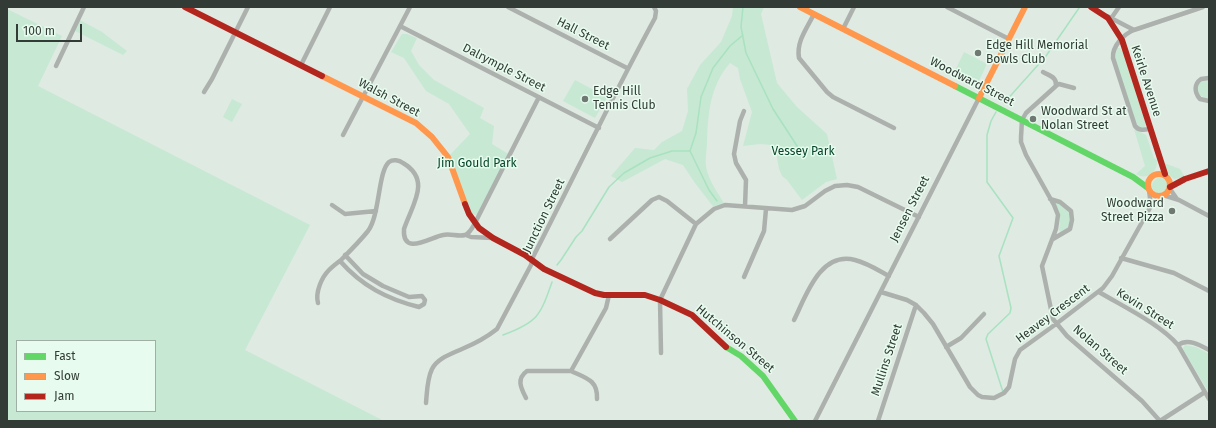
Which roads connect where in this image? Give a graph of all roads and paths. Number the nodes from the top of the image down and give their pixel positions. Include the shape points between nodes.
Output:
1 (84, 7) edge
2 (185, 7) edge
3 (248, 7) edge
4 (330, 7) edge
5 (410, 7) edge
6 (508, 7) edge
7 (800, 7) edge
8 (854, 7) edge
9 (946, 7) edge
10 (1026, 7) edge
11 (1092, 7) edge
12 (1119, 7) edge
13 (1203, 7) edge
14 (655, 9) edge
15 (814, 14) junction
16 (1111, 20) junction
17 (400, 26) junction
18 (843, 29) junction
19 (1134, 30) junction
20 (236, 32) junction
21 (1009, 39) junction
22 (1122, 40) junction
23 (301, 65) junction
24 (56, 66) dead end
25 (628, 68) junction
26 (1043, 72) dead end
27 (1209, 78) edge
28 (1056, 86) junction
29 (1074, 88) dead end
30 (204, 92) dead end
31 (364, 96) junction
32 (539, 97) junction
33 (979, 98) junction
34 (1209, 101) edge
35 (744, 111) dead end
36 (1022, 120) junction
37 (599, 128) junction
38 (894, 128) dead end
39 (1150, 129) junction
40 (344, 135) dead end
41 (1158, 153) junction
42 (1209, 171) edge
43 (1153, 175) junction
44 (1167, 176) junction
45 (1133, 177) junction
46 (1185, 179) junction
47 (1170, 188) junction
48 (1149, 189) junction
49 (1162, 196) junction
50 (1050, 199) junction
51 (1178, 200) junction
52 (332, 205) dead end
53 (746, 206) junction
54 (1151, 206) junction
55 (766, 209) junction
56 (376, 211) junction
57 (1209, 216) edge
58 (919, 217) junction
59 (475, 223) junction
60 (696, 224) junction
61 (466, 235) junction
62 (493, 238) junction
63 (610, 239) dead end
64 (1053, 239) junction
65 (346, 255) junction
66 (1121, 258) junction
67 (340, 261) junction
68 (532, 261) junction
69 (889, 276) junction
70 (744, 277) dead end
71 (1209, 291) edge
72 (881, 292) junction
73 (1099, 292) junction
74 (609, 296) junction
75 (660, 300) junction
76 (318, 303) dead end
77 (916, 305) junction
78 (984, 314) dead end
79 (794, 320) dead end
80 (1056, 324) junction
81 (1178, 345) junction
82 (946, 347) junction
83 (1209, 350) edge
84 (661, 353) dead end
85 (571, 370) junction
86 (1205, 392) junction
87 (526, 398) dead end
88 (597, 399) dead end
89 (1209, 399) edge
90 (426, 403) dead end
91 (795, 421) edge
92 (815, 421) edge
93 (878, 421) edge
94 (1160, 421) edge

1 - 24 street
2 - 20 street, Walsh Street
3 - 20 street
4 - 23 street
5 - 17 street
6 - 25 street, Hall Street
7 - 15 street, Woodward Street
8 - 18 street
9 - 21 street
10 - 21 street, Jensen Street
11 - 16 street, Keirle Avenue
12 - 16 street
13 - 19 street
14 - 25 street, Junction Street via 655,18
15 - 18 street, Woodward Street
15 - 38 street via 800,43 799,58 833,97
16 - 19 street
16 - 22 street, Keirle Avenue
17 - 31 street
17 - 32 street, Dalrymple Street
18 - 33 street, Woodward Street
19 - 22 street via 1126,34
20 - 23 street, Walsh Street
20 - 30 street
21 - 33 street, Jensen Street
22 - 39 street, Keirle Avenue
22 - 39 street, Keirle Avenue via 1112,51 1115,65 1135,126 1142,130
23 - 31 street, Walsh Street
25 - 37 street, Junction Street
26 - 28 street via 1055,79
27 - 34 street via 1202,79 1195,89 1200,99
28 - 29 street via 1059,84
28 - 36 street via 1030,109
31 - 40 street
31 - 59 street, Walsh Street via 416,123 432,137 448,157 469,214
32 - 37 street, Dalrymple Street
32 - 59 street
33 - 36 street, Woodward Street
33 - 58 street, Jensen Street
35 - 53 street via 734,154 746,180
36 - 45 street, Woodward Street
36 - 50 street, Nolan Street via 1022,142 1026,155
37 - 68 street, Junction Street
39 - 41 street, Keirle Avenue
41 - 43 street, Keirle Avenue via 1158,164
41 - 44 street, Keirle Avenue
42 - 46 street
43 - 44 street
43 - 45 street, Woodward Street via 1144,178
43 - 48 street via 1148,182
44 - 46 street
44 - 47 street
45 - 48 street, Woodward Street
46 - 47 street
47 - 49 street
47 - 51 street
48 - 49 street via 1154,195
48 - 54 street
49 - 51 street
49 - 54 street, Heavey Crescent
50 - 64 street, Nolan Street via 1058,216
50 - 64 street via 1060,202 1071,211 1072,220 1070,229
51 - 57 street
52 - 56 street via 344,214
53 - 55 street
53 - 60 street via 725,205 714,209
54 - 66 street, Heavey Crescent
55 - 58 street via 799,208 830,188 847,185 858,187
55 - 70 street via 764,231
56 - 61 street via 384,168 389,162 398,161 413,172 418,178 419,185 404,229 406,240 420,244 440,235
56 - 65 street via 368,230
58 - 69 street, Jensen Street
59 - 61 street
59 - 62 street, Walsh Street
60 - 63 street via 667,201 659,198 652,200
60 - 75 street
61 - 62 street
62 - 68 street, Walsh Street via 519,251
64 - 80 street, Nolan Street via 1042,266
65 - 67 street
65 - 67 street via 354,266 372,281 407,296 423,297 424,304 420,307 379,293 355,276
66 - 71 street via 1174,273
66 - 73 street, Heavey Crescent via 1112,276
67 - 76 street via 329,270 320,286 316,296
68 - 74 street, Hutchinson Street via 557,275
68 - 90 street, Junction Street via 497,329 443,358 432,368
69 - 72 street, Jensen Street
69 - 79 street via 854,260 841,260 829,264 816,276
72 - 77 street, Heavey Crescent
72 - 92 street, Jensen Street
73 - 80 street, Heavey Crescent
73 - 81 street, Kevin Street via 1162,330
74 - 75 street, Hutchinson Street via 645,295
74 - 85 street via 606,308
75 - 84 street
75 - 91 street, Hutchinson Street via 692,315 724,346 741,356 771,385
77 - 82 street, Heavey Crescent via 933,324
77 - 93 street, Mullins Street
78 - 82 street via 961,338
80 - 82 street, Heavey Crescent via 1020,350 1014,359 1007,390 994,398 982,397 974,392
80 - 94 street, Nolan Street via 1142,401
81 - 83 street, Kevin Street via 1182,342 1194,343
81 - 86 street, Kevin Street
85 - 87 street via 527,371 520,383
85 - 88 street via 594,383
86 - 89 street, Kevin Street
86 - 94 street

